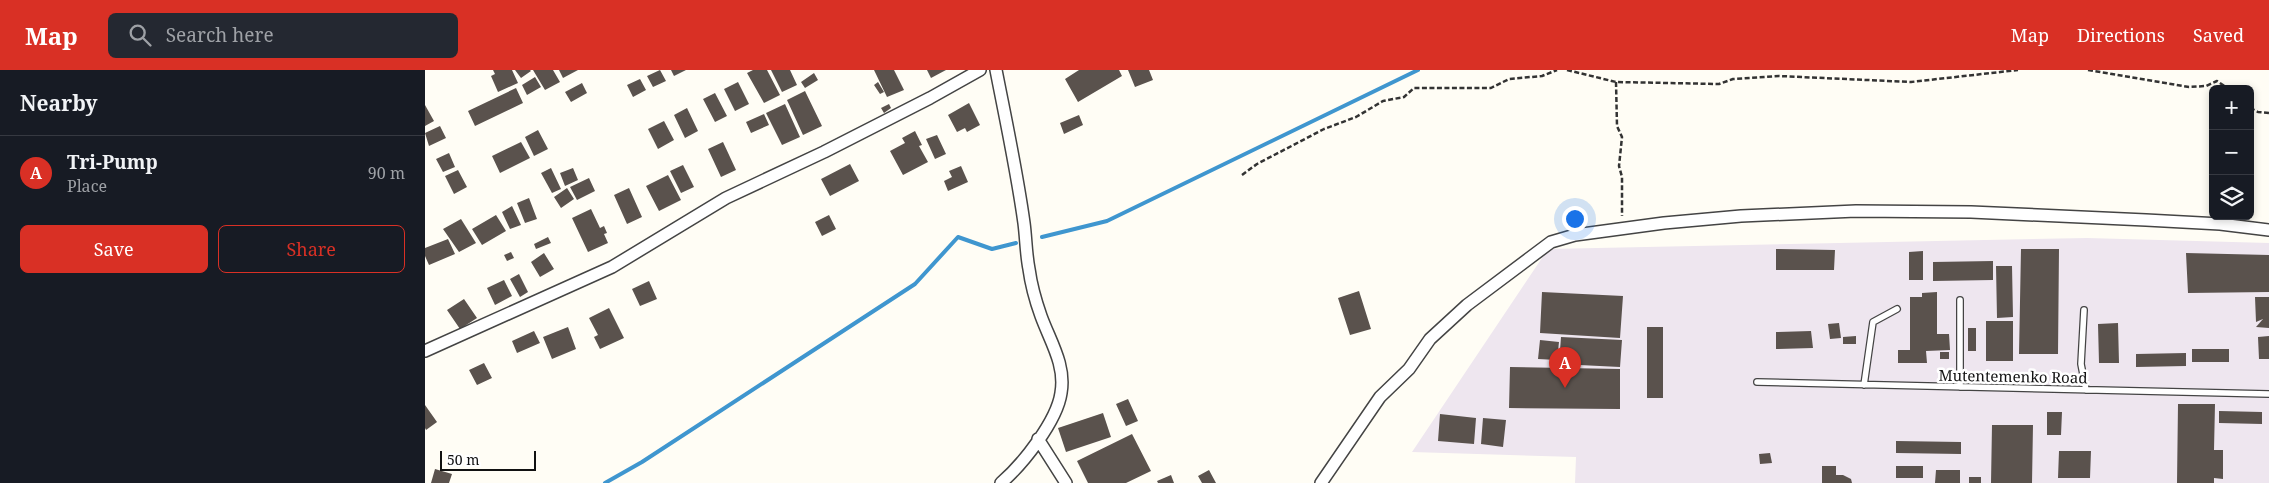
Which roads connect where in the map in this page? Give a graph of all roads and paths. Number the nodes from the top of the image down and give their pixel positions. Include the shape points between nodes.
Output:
1 (980, 70) edge
2 (996, 70) edge
3 (1557, 70) edge
4 (1567, 70) edge
5 (2018, 70) edge
6 (2088, 70) edge
7 (1616, 82) junction
8 (2224, 85) edge
9 (2254, 110) edge
10 (2269, 113) edge
11 (1242, 175) dead end
12 (1620, 228) junction
13 (2269, 230) edge
14 (1960, 300) dead end
15 (1897, 309) dead end
16 (2084, 310) dead end
17 (425, 351) edge
18 (1757, 382) dead end
19 (1864, 384) junction
20 (1960, 387) junction
21 (2086, 390) junction
22 (2269, 394) edge
23 (1038, 439) junction
24 (1001, 483) edge
25 (1066, 483) edge
26 (1321, 483) edge

1 - 17 street via 824,152 726,198 612,267
2 - 23 street via 1017,180 1029,269 1041,316 1055,347 1060,368 1062,392 1055,415
3 - 11 path via 1542,76 1509,80 1491,88 1414,88 1404,97 1383,101 1356,118 1324,129
4 - 7 path
5 - 7 path via 1911,82 1779,76 1733,79 1719,84
6 - 8 path via 2189,87 2207,86 2217,80
7 - 12 path via 1617,126 1622,137 1619,166 1623,210
9 - 10 path
12 - 13 street via 1741,216 1866,211 2136,219
12 - 26 street via 1551,242 1467,305 1430,339 1409,369 1380,397
14 - 20 lane
15 - 19 lane via 1873,322
16 - 21 lane via 2081,364
18 - 19 lane, Mutentemenko Road
19 - 20 lane, Mutentemenko Road
20 - 21 lane, Mutentemenko Road
21 - 22 lane, Mutentemenko Road
23 - 24 street via 1017,469
23 - 25 street

